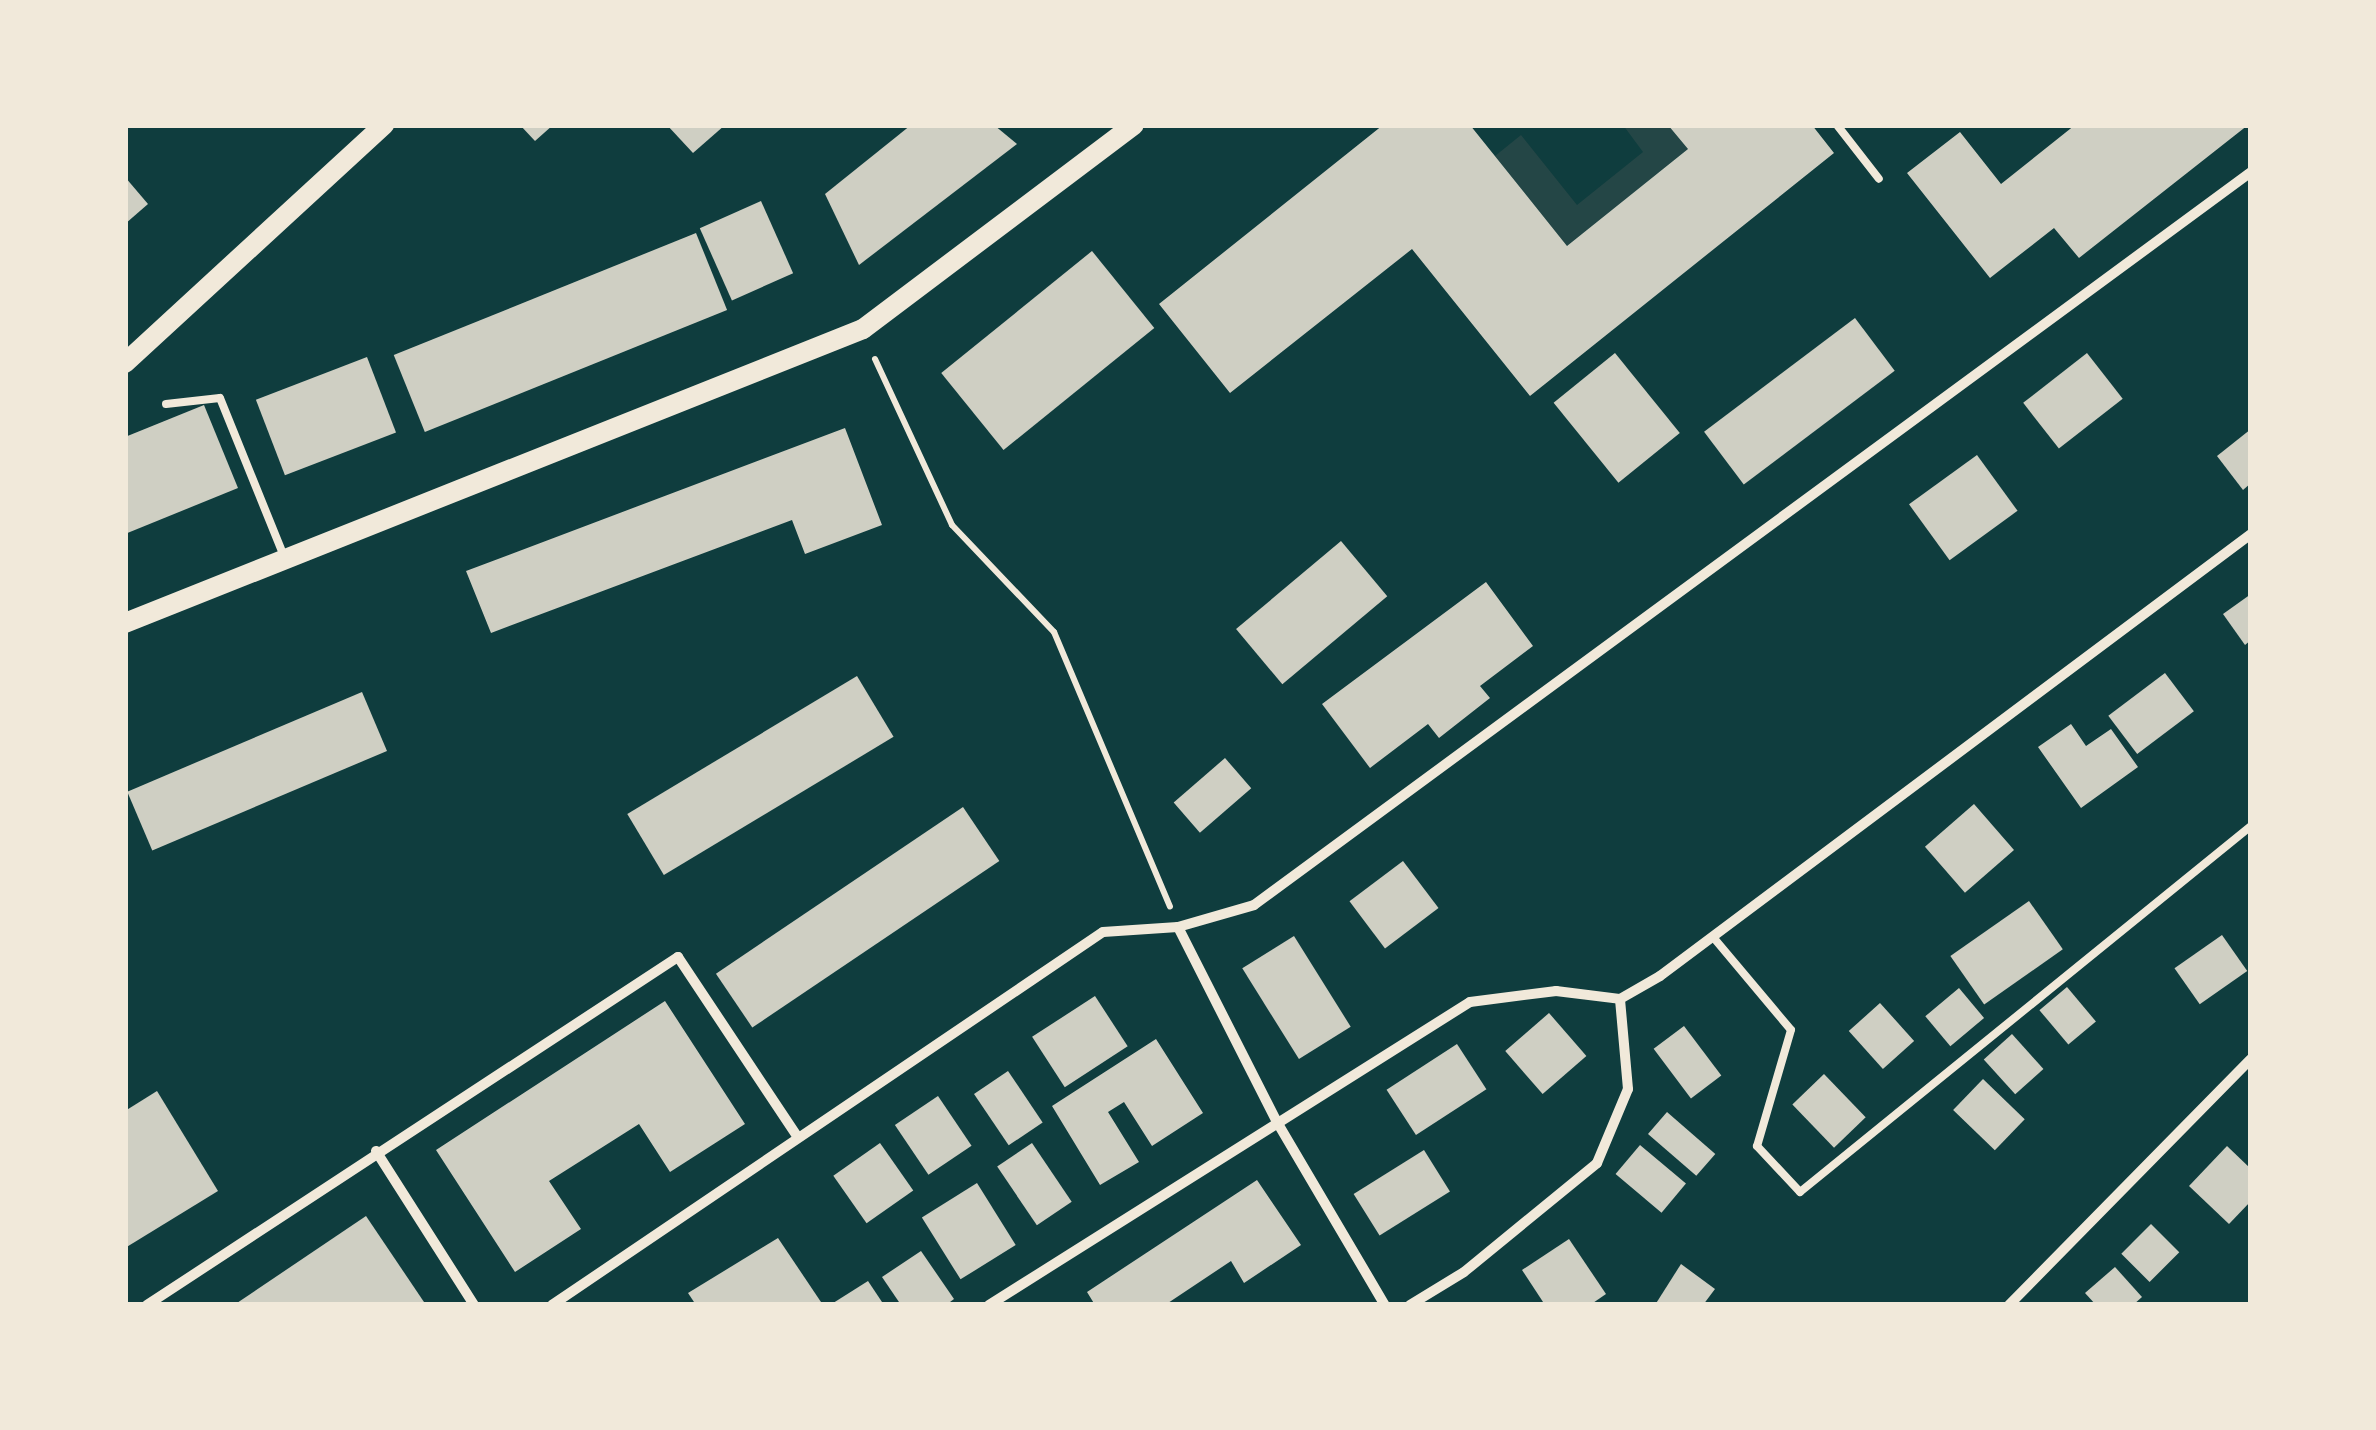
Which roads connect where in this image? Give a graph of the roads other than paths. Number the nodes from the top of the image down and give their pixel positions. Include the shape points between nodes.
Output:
1 (384, 125) edge
2 (1134, 125) edge
3 (1836, 125) edge
4 (2251, 172) edge
5 (1879, 179) dead end
6 (125, 364) edge
7 (166, 404) dead end
8 (2251, 534) edge
9 (285, 559) junction
10 (125, 623) edge
11 (2251, 826) edge
12 (1178, 926) junction
13 (1713, 937) junction
14 (1620, 999) junction
15 (2251, 1059) edge
16 (1277, 1122) junction
17 (798, 1136) junction
18 (376, 1151) junction
19 (147, 1305) edge
20 (474, 1305) edge
21 (552, 1305) edge
22 (989, 1305) edge
23 (1385, 1305) edge
24 (1410, 1305) edge
25 (2009, 1305) edge

1 - 6 main road
2 - 9 main road via 862,330
3 - 5 lane
4 - 12 street via 1254,905
7 - 9 lane via 220,398
8 - 13 street
9 - 10 main road
11 - 13 lane via 1800,1192 1757,1146 1791,1030
12 - 16 street
12 - 17 street via 1104,932
13 - 14 street
14 - 16 street via 1556,991 1470,1002
14 - 24 street via 1628,1088 1597,1163 1464,1272
15 - 25 street
16 - 22 street
16 - 23 street
17 - 18 street via 678,957
17 - 21 street
18 - 19 street
18 - 20 street

